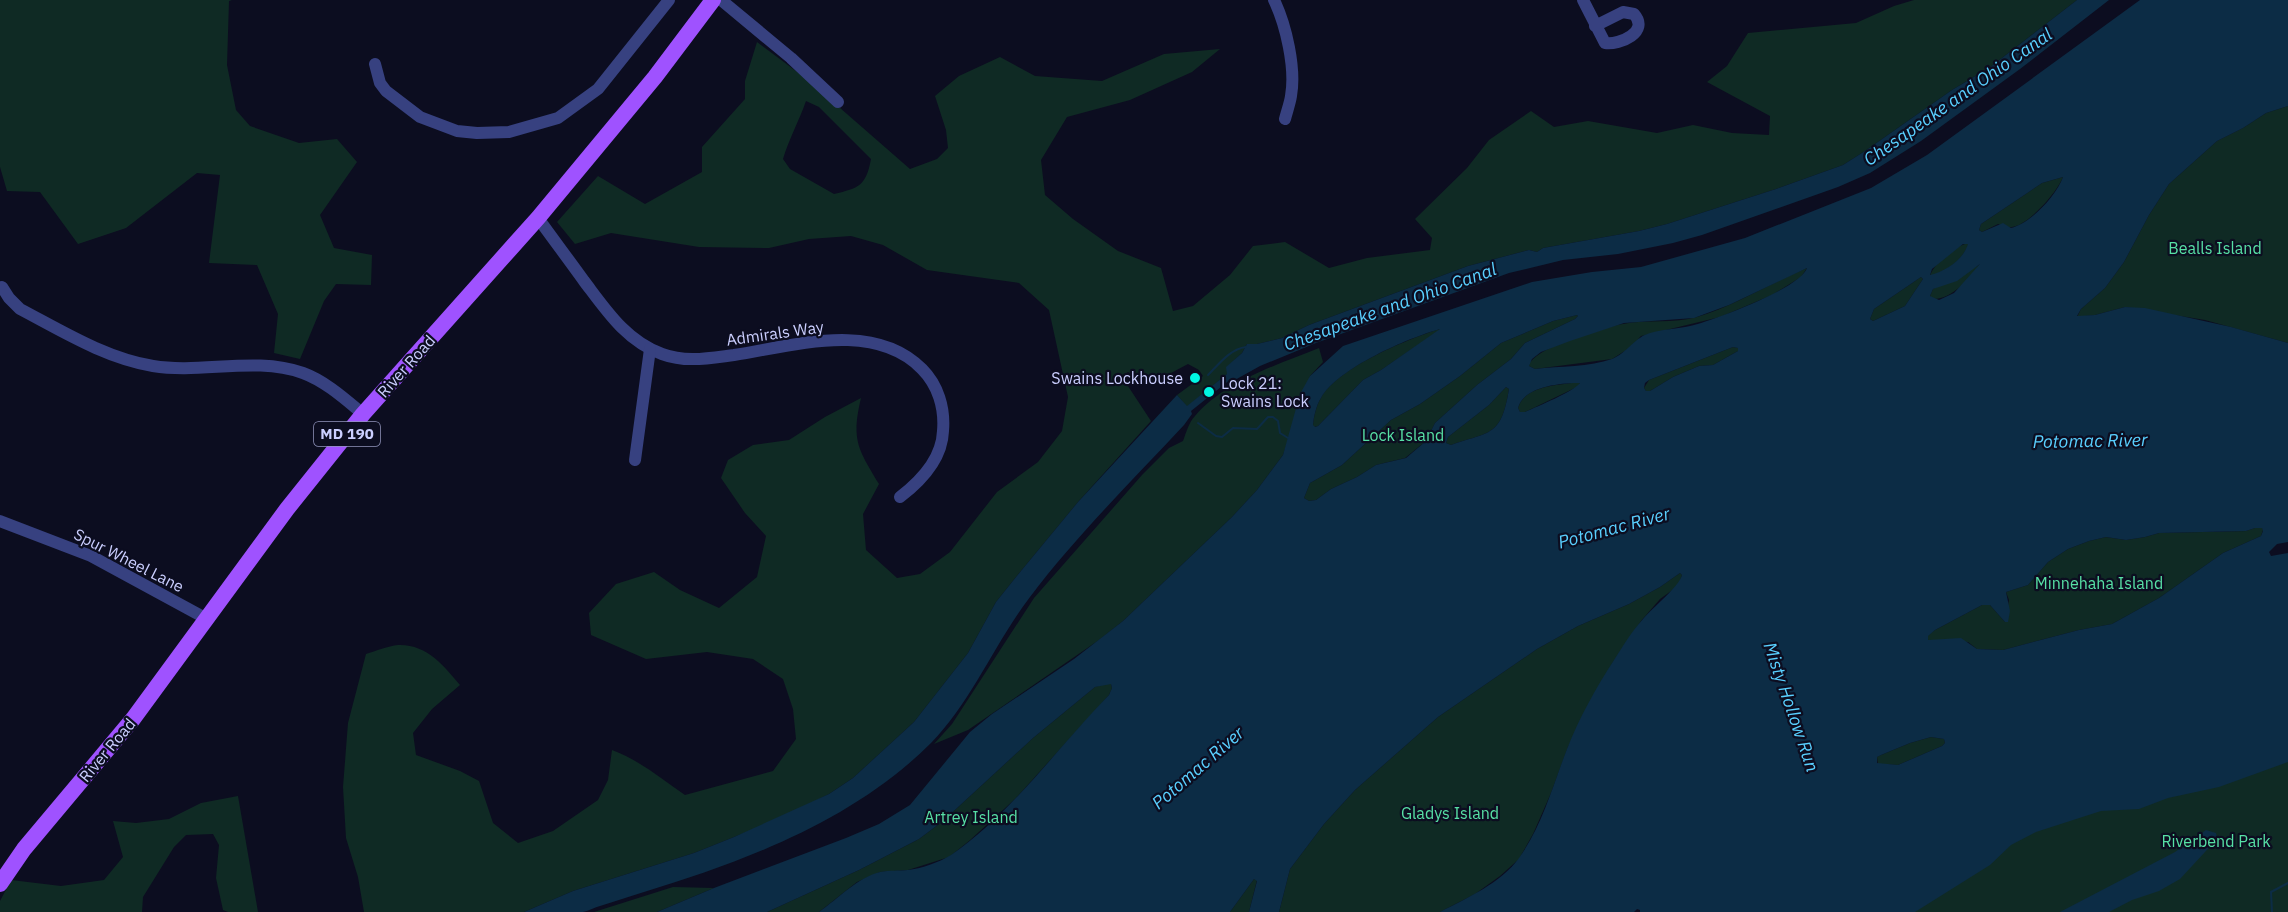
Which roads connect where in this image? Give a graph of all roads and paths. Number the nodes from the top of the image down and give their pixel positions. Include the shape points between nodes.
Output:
1 (669, 0) edge
2 (713, 0) edge
3 (721, 0) edge
4 (1274, 0) edge
5 (1582, 0) edge
6 (1595, 26) dead end
7 (375, 64) dead end
8 (838, 102) dead end
9 (1286, 118) dead end
10 (538, 218) junction
11 (2, 287) dead end
12 (650, 349) junction
13 (363, 414) junction
14 (635, 460) dead end
15 (900, 497) dead end
16 (0, 521) edge
17 (207, 619) junction
18 (0, 884) edge

1 - 7 street via 598,88 558,118 509,132 477,133 438,125 404,106 380,83
2 - 10 main road, River Road / MD 190
3 - 8 street
4 - 9 street via 1284,26 1290,61 1292,94
5 - 6 street
10 - 12 street, Admirals Way via 614,321
10 - 13 main road, River Road / MD 190
11 - 13 street via 20,309 120,358 191,369 253,366 302,372 338,393
12 - 14 street
12 - 15 street, Admirals Way via 679,359 704,359 854,340 879,344 913,360 928,375 938,394 944,430 942,445 925,475
13 - 17 main road, River Road / MD 190
16 - 17 street, Spur Wheel Lane via 91,556
17 - 18 main road, River Road / MD 190 via 133,719 24,849

